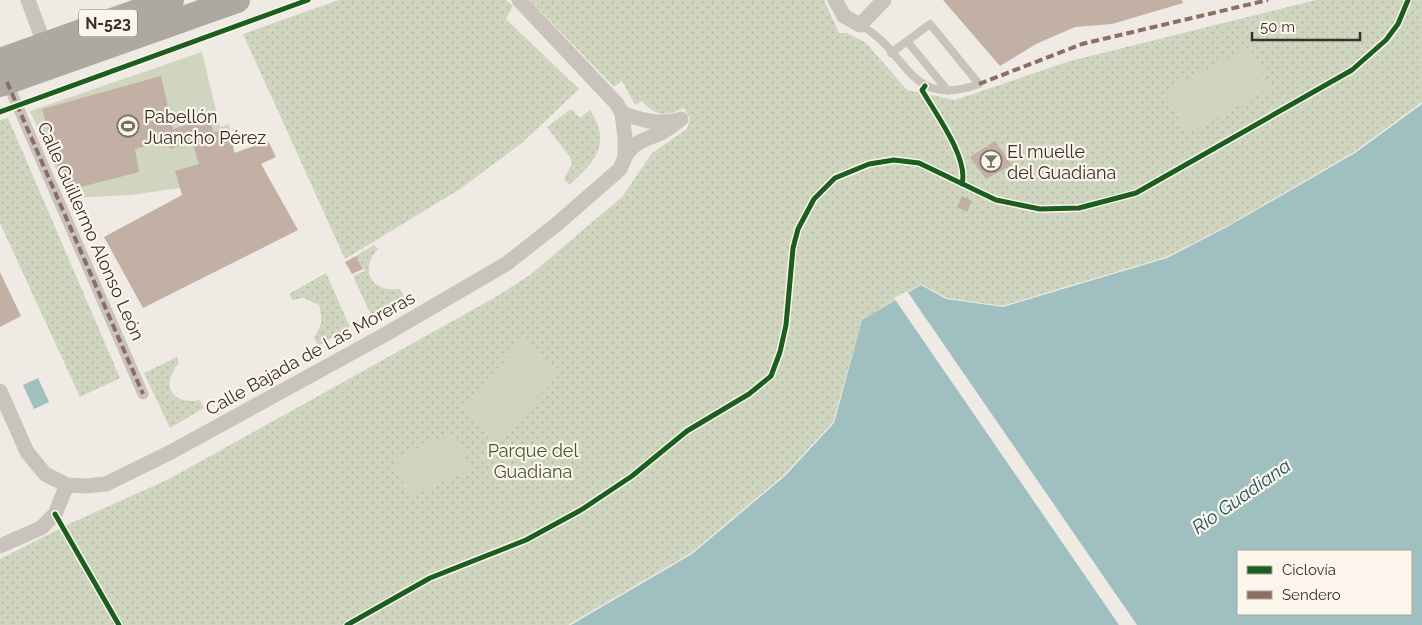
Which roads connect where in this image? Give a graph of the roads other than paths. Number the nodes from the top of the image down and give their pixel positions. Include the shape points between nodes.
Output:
1 (28, 0) edge
2 (171, 0) edge
3 (237, 0) edge
4 (520, 0) edge
5 (835, 0) edge
6 (884, 0) edge
7 (860, 25) junction
8 (136, 36) junction
9 (907, 41) junction
10 (45, 46) junction
11 (891, 53) junction
12 (2, 76) edge
13 (948, 91) junction
14 (622, 113) junction
15 (625, 157) junction
16 (0, 391) edge
17 (143, 394) dead end
18 (67, 485) junction
19 (0, 546) edge

1 - 10 street
2 - 10 highway, N-523
3 - 8 highway, N-523
4 - 14 street via 611,94
5 - 7 street via 844,16
6 - 7 street
7 - 11 lane via 870,30
8 - 10 highway via 118,36 62,54 52,53
8 - 12 highway, N-523
9 - 11 lane
9 - 13 lane
9 - 13 lane via 930,24 979,84
10 - 12 highway, N-523
11 - 13 lane via 925,86
12 - 17 street, Calle Guillermo Alonso León
14 - 15 street
14 - 15 street, Calle Bajada de Las Moreras via 666,123 682,119 663,132 638,141
15 - 18 street, Calle Bajada de Las Moreras via 611,178 506,264 171,452 106,484
16 - 18 street via 27,452 45,474
18 - 19 street via 55,514 41,528

